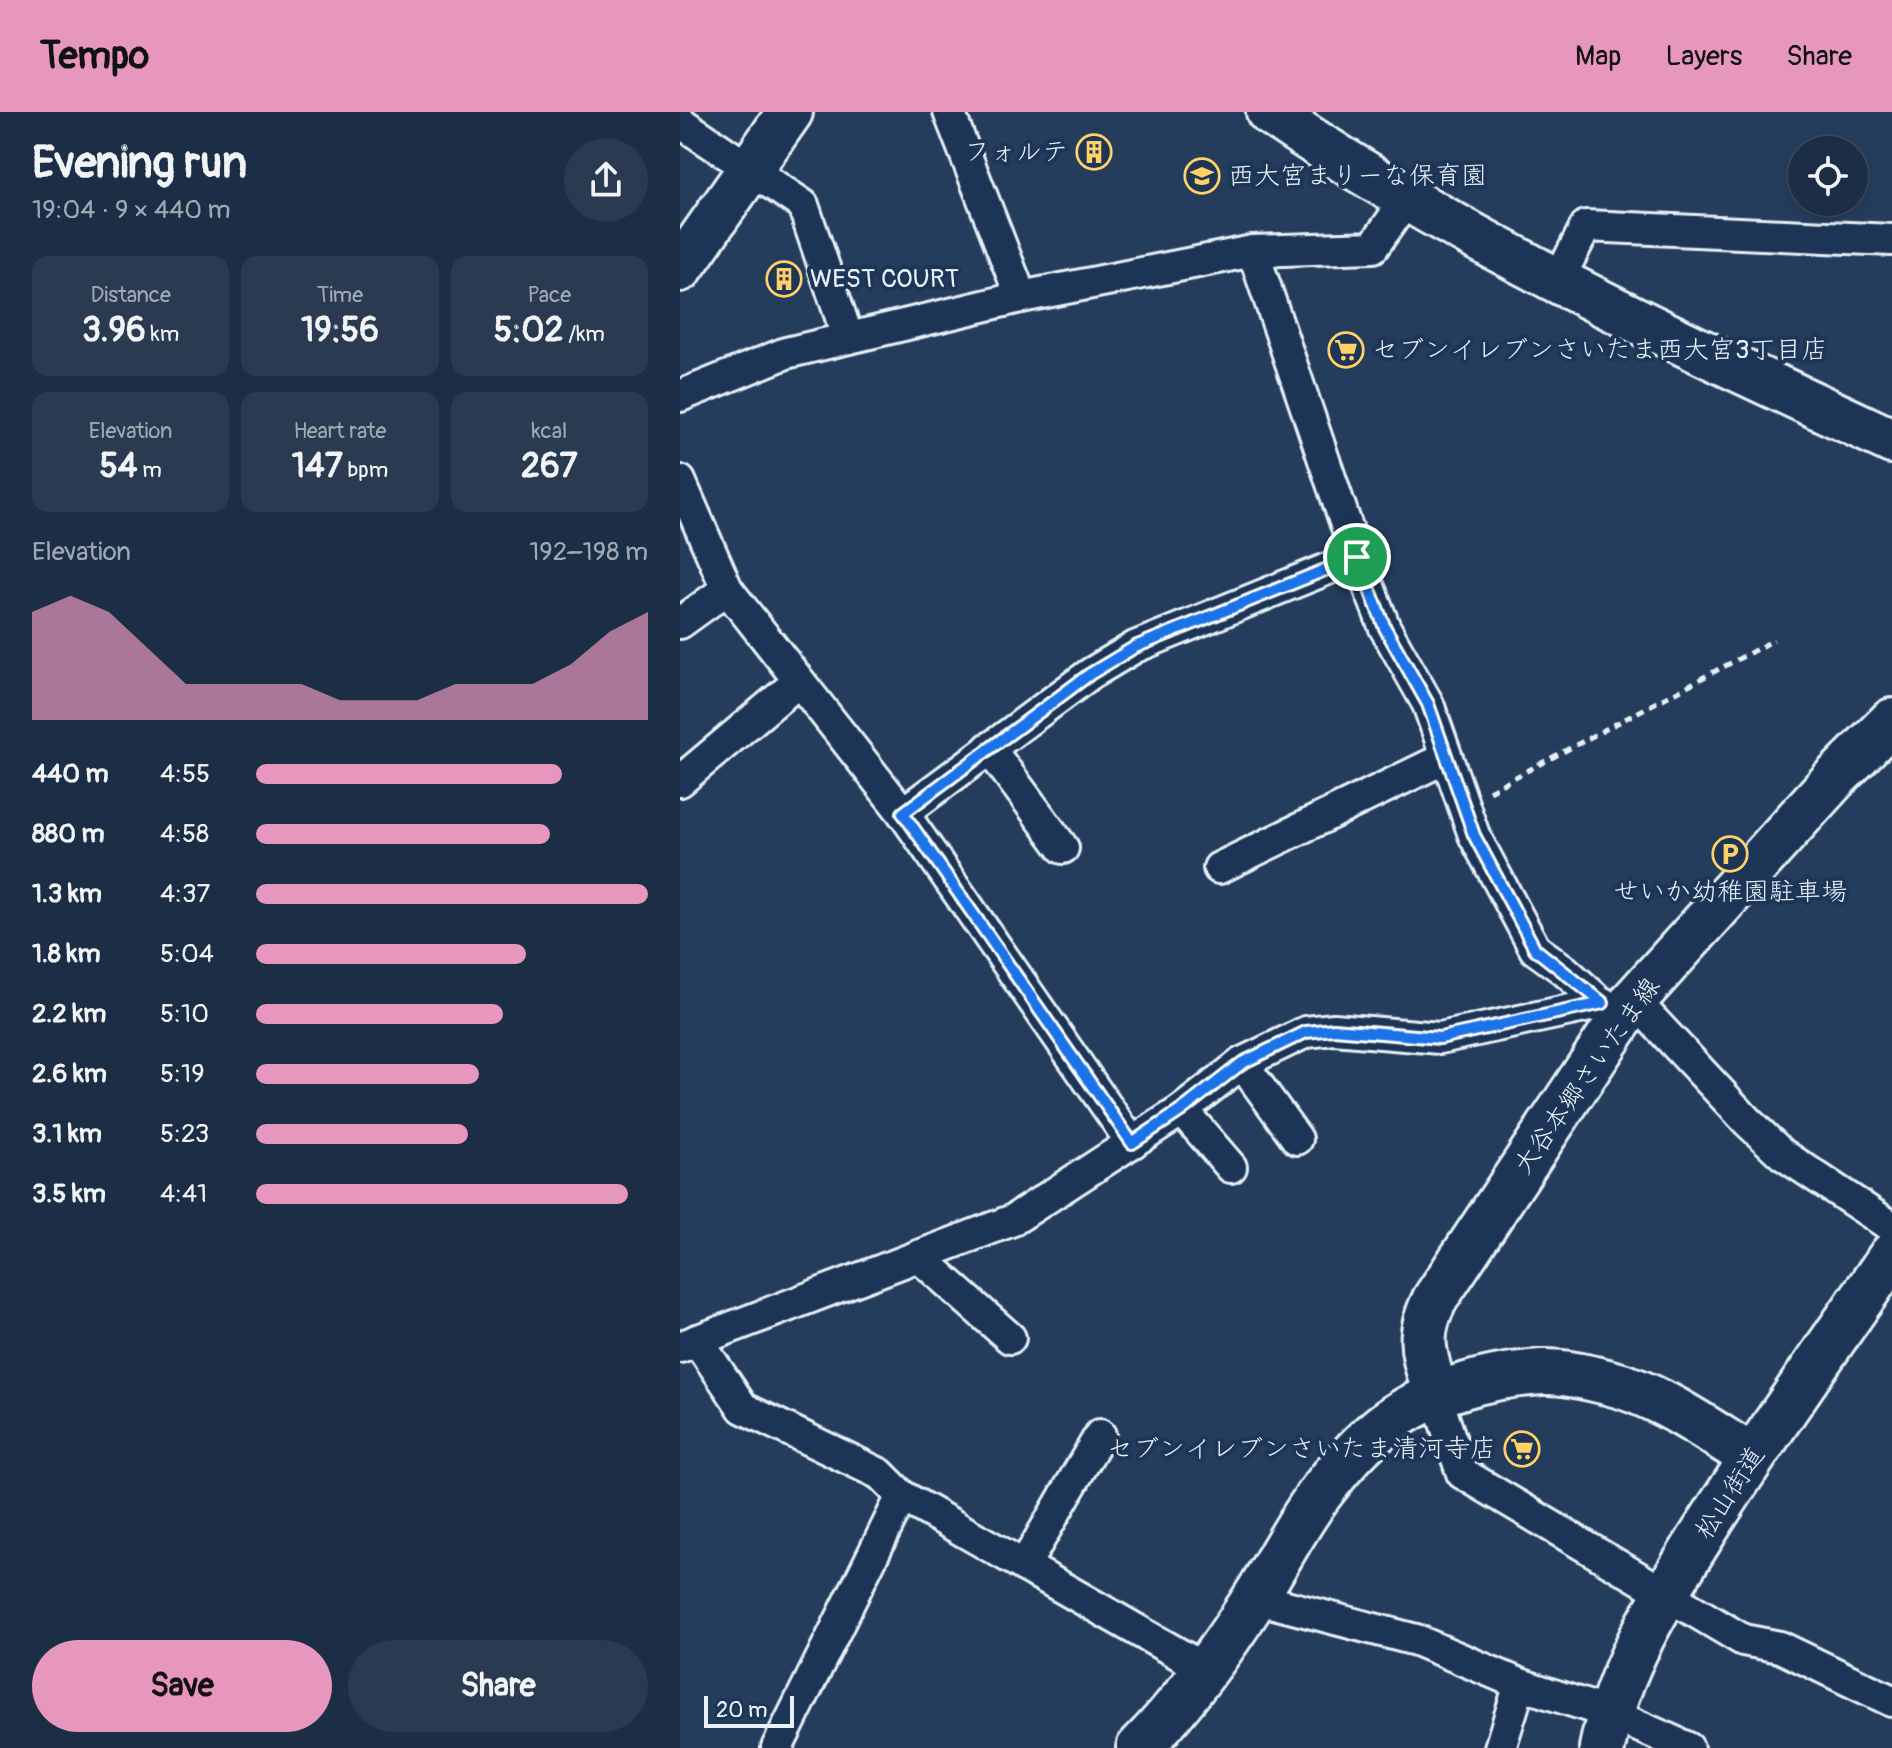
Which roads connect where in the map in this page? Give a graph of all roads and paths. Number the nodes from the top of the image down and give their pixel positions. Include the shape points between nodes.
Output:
1 (790, 112) edge
2 (949, 112) edge
3 (1278, 115) edge
4 (680, 122) edge
5 (751, 168) junction
6 (1407, 199) junction
7 (1892, 240) edge
8 (1253, 251) junction
9 (680, 269) edge
10 (1558, 281) junction
11 (1021, 297) junction
12 (848, 338) junction
13 (680, 396) edge
14 (1892, 441) edge
15 (680, 481) edge
16 (1357, 557) junction
17 (727, 589) junction
18 (680, 623) edge
19 (1774, 640) dead end
20 (799, 681) junction
21 (1892, 721) edge
22 (989, 748) junction
23 (1445, 758) junction
24 (680, 781) edge
25 (1463, 805) junction
26 (903, 813) junction
27 (1063, 848) dead end
28 (1219, 868) dead end
29 (1619, 1008) junction
30 (1242, 1063) junction
31 (1182, 1110) junction
32 (1297, 1139) dead end
33 (1132, 1143) junction
34 (1231, 1167) dead end
35 (1892, 1227) edge
36 (1892, 1255) edge
37 (918, 1256) junction
38 (1010, 1338) dead end
39 (688, 1343) edge
40 (1436, 1396) junction
41 (1100, 1435) dead end
42 (1752, 1457) junction
43 (902, 1496) junction
44 (1024, 1566) junction
45 (1664, 1595) junction
46 (1255, 1598) junction
47 (1205, 1669) junction
48 (1520, 1684) junction
49 (1892, 1701) edge
50 (1605, 1730) edge
51 (777, 1748) edge
52 (1139, 1748) edge
53 (1500, 1748) edge
54 (1688, 1748) edge

1 - 5 main road
2 - 11 street
3 - 6 main road
4 - 5 street
5 - 9 main road
5 - 12 street via 803,205
6 - 8 street via 1373,247
6 - 10 main road
7 - 10 street via 1586,226
8 - 11 street
8 - 16 street
10 - 14 main road
11 - 12 street
12 - 13 street via 786,353
15 - 17 street
16 - 22 street via 1135,647
16 - 23 street via 1385,628 1428,704
17 - 18 street
17 - 20 street
19 - 25 path
20 - 24 street
20 - 26 street
21 - 29 main road, 大谷本郷さいたま線
22 - 26 street
22 - 27 street
23 - 25 street
23 - 28 street
25 - 29 street via 1535,949
26 - 33 street
29 - 30 street via 1440,1038 1334,1029 1306,1032
29 - 35 street via 1782,1154
29 - 40 main road, 大谷本郷さいたま線 via 1424,1322 1422,1346
30 - 31 street
30 - 32 street
31 - 33 street
31 - 34 street
33 - 37 street via 1013,1220
36 - 42 main road, 松山街道
37 - 38 street
37 - 39 street
39 - 43 street via 743,1408 880,1474
40 - 42 main road via 1492,1378 1545,1371 1609,1382 1647,1396
40 - 45 street via 1462,1473
40 - 46 main road via 1388,1422 1348,1459 1319,1495
41 - 44 street
42 - 45 main road, 松山街道
43 - 44 street
43 - 51 street
44 - 47 street
45 - 49 street via 1743,1640 1780,1647
45 - 50 main road, 松山街道 via 1638,1643
46 - 47 main road
46 - 48 street via 1416,1640
47 - 52 main road
48 - 50 street
48 - 53 street
50 - 54 street

